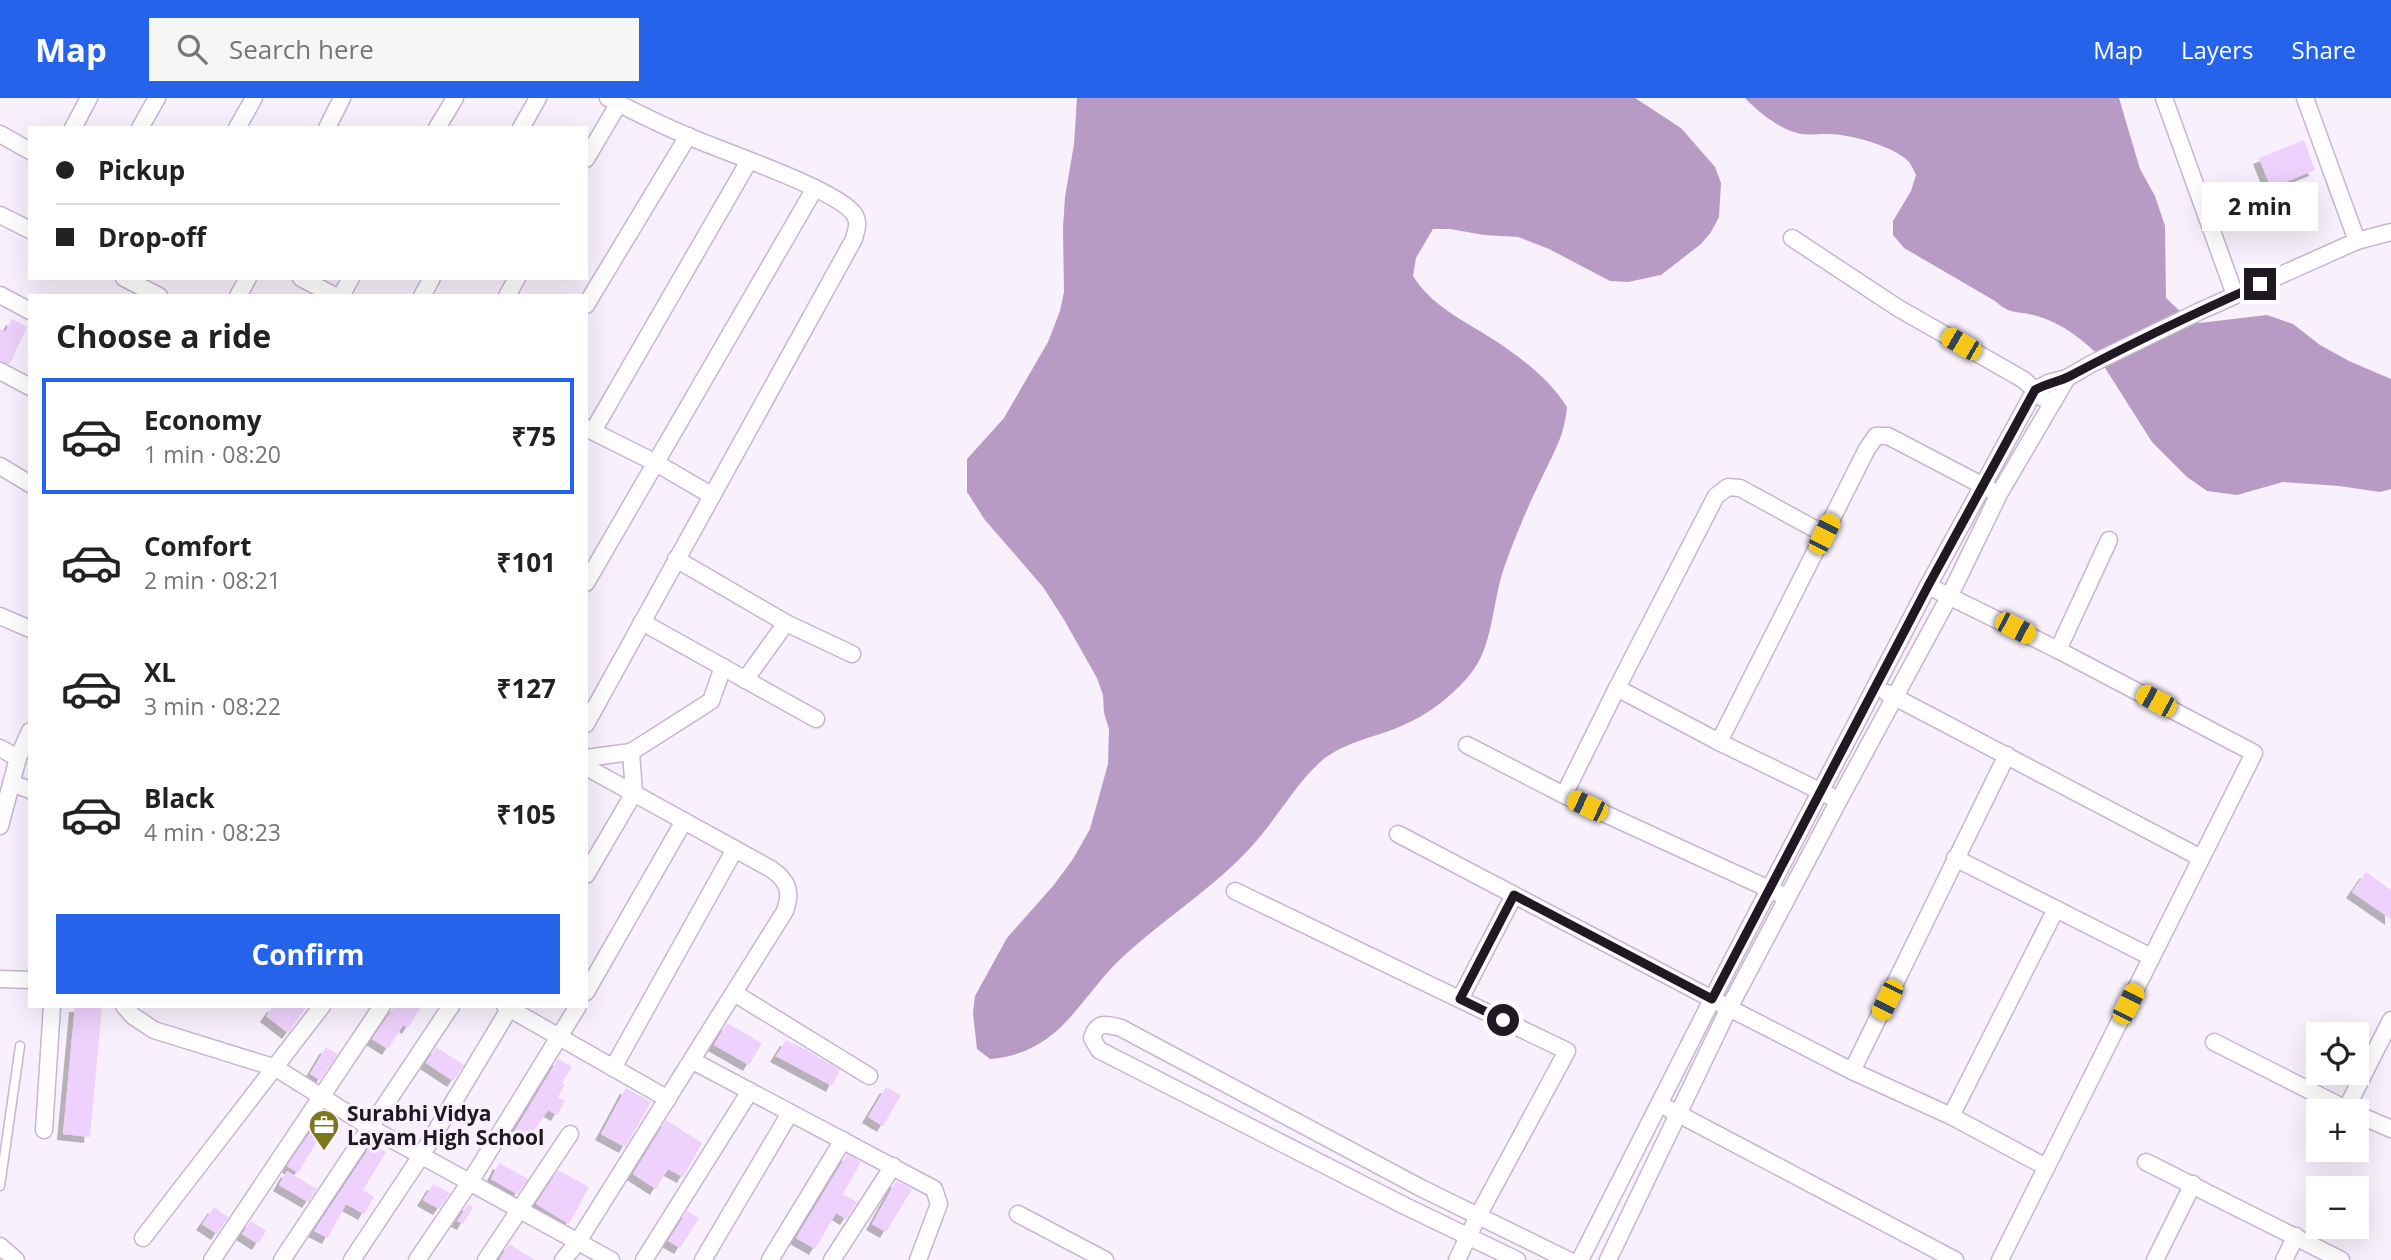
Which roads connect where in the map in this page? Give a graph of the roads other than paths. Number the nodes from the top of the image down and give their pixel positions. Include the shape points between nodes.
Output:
1 (157, 98) edge
2 (254, 98) edge
3 (342, 98) edge
4 (454, 98) edge
5 (538, 98) edge
6 (2164, 98) edge
7 (2305, 98) edge
8 (86, 99) edge
9 (614, 101) edge
10 (74, 126) edge
11 (141, 126) edge
12 (238, 126) edge
13 (328, 126) edge
14 (439, 126) edge
15 (522, 126) edge
16 (0, 134) edge
17 (688, 136) junction
18 (28, 150) edge
19 (588, 155) edge
20 (749, 161) junction
21 (815, 188) junction
22 (0, 215) edge
23 (28, 229) edge
24 (2391, 232) edge
25 (1792, 238) dead end
26 (2357, 241) junction
27 (128, 280) edge
28 (305, 280) edge
29 (155, 294) edge
30 (331, 294) edge
31 (0, 295) edge
32 (2235, 295) junction
33 (588, 302) edge
34 (28, 310) edge
35 (0, 371) edge
36 (2067, 378) junction
37 (28, 386) edge
38 (2035, 390) junction
39 (2050, 404) junction
40 (589, 430) edge
41 (656, 463) junction
42 (1, 468) edge
43 (28, 483) edge
44 (1982, 485) junction
45 (1999, 494) junction
46 (711, 495) junction
47 (1824, 534) junction
48 (2109, 540) dead end
49 (676, 559) junction
50 (588, 580) edge
51 (1928, 586) junction
52 (1950, 595) junction
53 (0, 616) edge
54 (642, 622) junction
55 (786, 623) junction
56 (28, 628) edge
57 (2058, 650) junction
58 (852, 654) dead end
59 (723, 667) junction
60 (746, 680) junction
61 (1617, 688) junction
62 (1876, 688) junction
63 (1896, 698) junction
64 (816, 719) dead end
65 (588, 720) edge
66 (28, 736) edge
67 (1719, 742) junction
68 (1467, 745) dead end
69 (0, 748) edge
70 (631, 752) junction
71 (2007, 755) junction
72 (18, 758) junction
73 (588, 758) edge
74 (588, 768) edge
75 (11, 783) junction
76 (28, 789) edge
77 (1822, 792) junction
78 (634, 793) junction
79 (1564, 795) junction
80 (1839, 800) junction
81 (684, 821) junction
82 (0, 822) edge
83 (1398, 834) dead end
84 (735, 849) junction
85 (1955, 858) junction
86 (2202, 858) junction
87 (588, 872) edge
88 (1770, 890) junction
89 (1235, 891) dead end
90 (1514, 895) junction
91 (1788, 898) junction
92 (2056, 909) junction
93 (2151, 957) junction
94 (0, 979) edge
95 (28, 980) edge
96 (588, 989) edge
97 (734, 993) junction
98 (1460, 999) junction
99 (1712, 999) junction
100 (52, 1008) edge
101 (126, 1008) edge
102 (321, 1008) edge
103 (381, 1008) edge
104 (450, 1008) edge
105 (507, 1008) edge
106 (510, 1008) edge
107 (577, 1008) edge
108 (1729, 1008) junction
109 (2391, 1020) edge
110 (560, 1038) junction
111 (2214, 1042) dead end
112 (20, 1046) dead end
113 (693, 1060) junction
114 (276, 1068) junction
115 (613, 1068) junction
116 (1852, 1071) junction
117 (869, 1076) dead end
118 (750, 1091) junction
119 (321, 1096) junction
120 (668, 1099) junction
121 (2326, 1099) edge
122 (2357, 1099) edge
123 (1659, 1105) junction
124 (790, 1113) junction
125 (1678, 1113) junction
126 (1951, 1116) junction
127 (2369, 1120) edge
128 (371, 1128) junction
129 (2391, 1129) edge
130 (44, 1130) dead end
131 (570, 1134) dead end
132 (843, 1140) junction
133 (421, 1156) junction
134 (2146, 1162) dead end
135 (893, 1166) junction
136 (2046, 1167) junction
137 (470, 1182) junction
138 (2193, 1184) junction
139 (0, 1186) edge
140 (522, 1209) junction
141 (1018, 1214) dead end
142 (1478, 1216) junction
143 (2296, 1236) junction
144 (1470, 1237) junction
145 (144, 1238) dead end
146 (577, 1243) junction
147 (0, 1246) edge
148 (16, 1260) edge
149 (212, 1260) edge
150 (282, 1260) edge
151 (352, 1260) edge
152 (417, 1260) edge
153 (486, 1260) edge
154 (563, 1260) edge
155 (611, 1260) edge
156 (644, 1260) edge
157 (703, 1260) edge
158 (770, 1260) edge
159 (832, 1260) edge
160 (918, 1260) edge
161 (1105, 1260) edge
162 (1457, 1260) edge
163 (1517, 1260) edge
164 (1568, 1260) edge
165 (1580, 1260) edge
166 (1608, 1260) edge
167 (1955, 1260) edge
168 (2000, 1260) edge
169 (2155, 1260) edge
170 (2284, 1260) edge
171 (2341, 1260) edge

1 - 11 street
2 - 12 street
3 - 13 street
4 - 14 street
5 - 15 street
6 - 32 street
7 - 26 street
8 - 10 street
9 - 17 street
9 - 19 street
16 - 18 street
17 - 20 street
17 - 33 street
20 - 21 street
20 - 40 street
21 - 41 street
21 - 46 street via 849,208 858,225
22 - 23 street
24 - 26 street
25 - 38 street
26 - 32 street
27 - 29 street
28 - 30 street
31 - 34 street
32 - 36 street
35 - 37 street
36 - 38 street
36 - 39 street
38 - 39 street
38 - 44 street
39 - 45 street
40 - 41 street
41 - 46 street
41 - 50 street
42 - 43 street
44 - 45 street
44 - 47 street via 1888,436 1876,436
44 - 51 street
45 - 52 street
46 - 49 street
47 - 61 street via 1740,488 1728,487 1716,496
47 - 67 street
48 - 57 street
49 - 54 street
49 - 55 street
51 - 52 street
51 - 62 street
52 - 57 street
52 - 63 street
53 - 56 street
54 - 59 street
54 - 65 street
55 - 58 street
55 - 60 street
57 - 86 street via 2254,753
59 - 60 street
59 - 70 street via 711,701
60 - 64 street
61 - 67 street
61 - 79 street
62 - 63 street
62 - 77 street
63 - 71 street
63 - 80 street
66 - 72 street
67 - 77 street
68 - 79 street
69 - 72 street
70 - 73 street
70 - 78 street
71 - 85 street
71 - 86 street
72 - 75 street
74 - 78 street
75 - 76 street
75 - 82 street
77 - 80 street
77 - 88 street
78 - 81 street
78 - 87 street
79 - 88 street
80 - 91 street
81 - 84 street
81 - 96 street
83 - 90 street
84 - 97 street via 782,877 790,898
84 - 115 street
85 - 92 street
85 - 116 street
86 - 93 street
88 - 91 street
88 - 99 street
89 - 98 street
90 - 98 street
90 - 99 street
91 - 108 street
92 - 93 street
92 - 126 street
93 - 136 street
94 - 95 street
97 - 113 street
97 - 117 street
98 - 142 street via 1567,1051
99 - 108 street
99 - 123 street
100 - 130 street
101 - 114 street via 154,1030
102 - 114 street
103 - 119 street
104 - 128 street
105 - 133 street
106 - 110 street
107 - 110 street
108 - 116 street
108 - 125 street
109 - 122 street
110 - 115 street
110 - 137 street
111 - 121 street
112 - 139 lane
113 - 118 street
113 - 120 street
114 - 119 street
114 - 145 street
115 - 120 street
116 - 126 street
118 - 124 street
118 - 156 street
119 - 128 street
119 - 149 street
120 - 146 street
123 - 125 street
123 - 165 street
124 - 132 street
124 - 157 street
125 - 166 street
125 - 167 street
126 - 136 street
127 - 129 street
128 - 133 street
128 - 150 street
131 - 140 street
132 - 135 street
132 - 158 street
133 - 137 street
133 - 151 street
134 - 138 street
135 - 159 street
135 - 160 street via 934,1189 939,1204
136 - 168 street
137 - 140 street
137 - 152 street
138 - 143 street
138 - 169 street
140 - 146 street
140 - 153 street
141 - 161 street
142 - 144 street
142 - 144 street via 1121,1028 1106,1024 1095,1029 1092,1038 1099,1051
142 - 164 street
143 - 170 street
143 - 171 street
144 - 162 street
144 - 163 street
146 - 154 street
146 - 155 street
147 - 148 street

